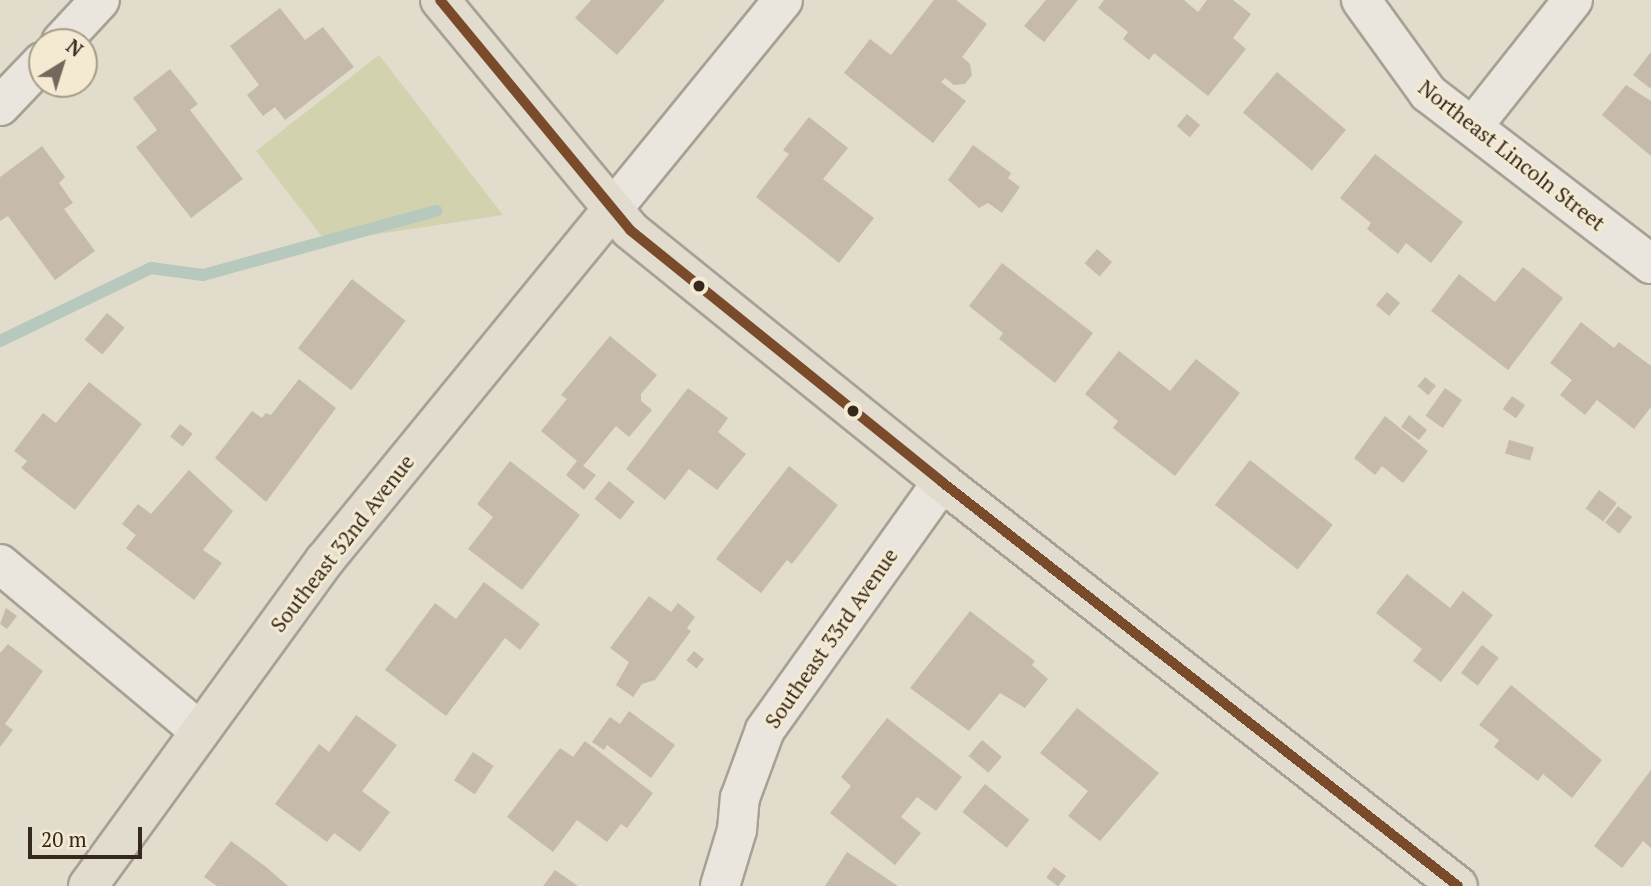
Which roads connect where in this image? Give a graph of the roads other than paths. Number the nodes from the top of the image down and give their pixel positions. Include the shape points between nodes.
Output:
1 (100, 0) edge
2 (440, 0) edge
3 (783, 0) edge
4 (1361, 0) edge
5 (1573, 0) edge
6 (74, 28) edge
7 (28, 77) edge
8 (0, 106) edge
9 (1473, 126) junction
10 (611, 211) junction
11 (1651, 264) edge
12 (942, 482) junction
13 (0, 564) edge
14 (201, 731) junction
15 (88, 886) edge
16 (720, 886) edge
17 (1458, 886) edge

1 - 6 street
2 - 10 main road
3 - 10 street
4 - 9 street, Northeast Lincoln Street via 1428,93
5 - 9 street
7 - 8 street
9 - 11 street, Northeast Lincoln Street
10 - 12 main road
10 - 14 main road, Southeast 32nd Avenue via 325,560
12 - 16 street, Southeast 33rd Avenue via 765,730 740,798 737,830
12 - 17 main road
13 - 14 street
14 - 15 main road, Southeast 32nd Avenue

